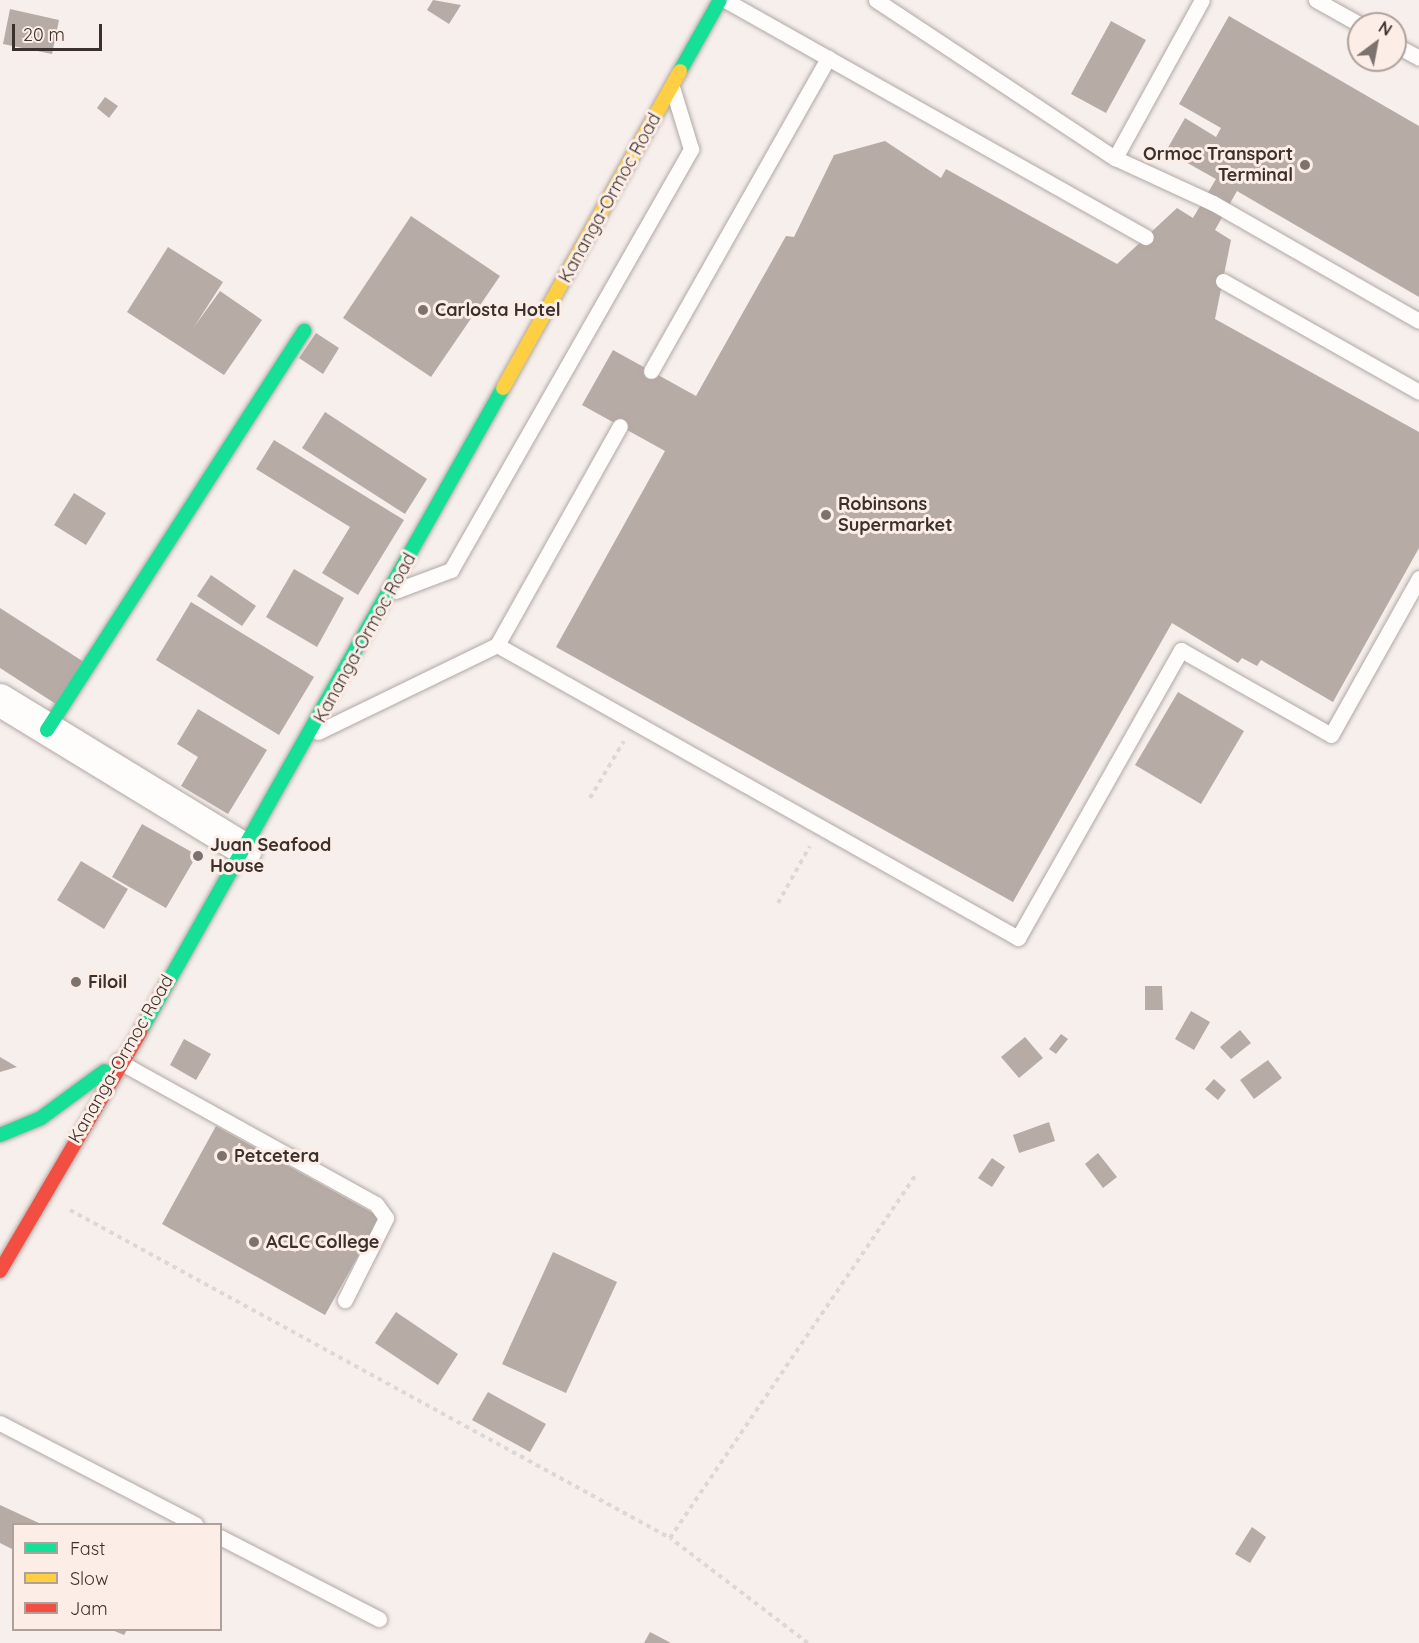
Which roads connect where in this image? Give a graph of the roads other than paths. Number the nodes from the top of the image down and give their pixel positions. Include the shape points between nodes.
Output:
1 (720, 0) edge
2 (725, 0) edge
3 (876, 0) edge
4 (1202, 0) edge
5 (1316, 0) edge
6 (1347, 17) edge
7 (828, 58) junction
8 (672, 86) junction
9 (1115, 158) junction
10 (1146, 237) dead end
11 (1223, 281) dead end
12 (1419, 321) edge
13 (304, 331) dead end
14 (651, 371) dead end
15 (1419, 392) edge
16 (620, 426) dead end
17 (1419, 578) edge
18 (390, 593) junction
19 (497, 645) junction
20 (0, 700) edge
21 (47, 730) junction
22 (310, 735) junction
23 (246, 850) junction
24 (118, 1061) junction
25 (0, 1135) edge
26 (0, 1270) edge
27 (345, 1300) dead end
28 (0, 1423) edge
29 (193, 1523) edge
30 (222, 1539) edge
31 (379, 1619) dead end

1 - 8 main road, Kananga-Ormoc Road
2 - 7 lane
3 - 9 lane
4 - 9 lane
5 - 6 lane
7 - 10 lane
7 - 14 lane
8 - 18 main road, Kananga-Ormoc Road
8 - 18 lane via 691,149 451,570
9 - 12 lane via 1213,203
11 - 15 lane
13 - 21 main road
16 - 19 lane
17 - 19 lane via 1331,735 1180,650 1018,938
18 - 22 main road, Kananga-Ormoc Road
19 - 22 lane
20 - 21 street
21 - 23 street
22 - 23 main road, Kananga-Ormoc Road
23 - 24 main road, Kananga-Ormoc Road
24 - 25 main road via 41,1118
24 - 26 main road, Kananga-Ormoc Road
24 - 27 lane via 376,1204 386,1218
28 - 29 lane
30 - 31 lane

